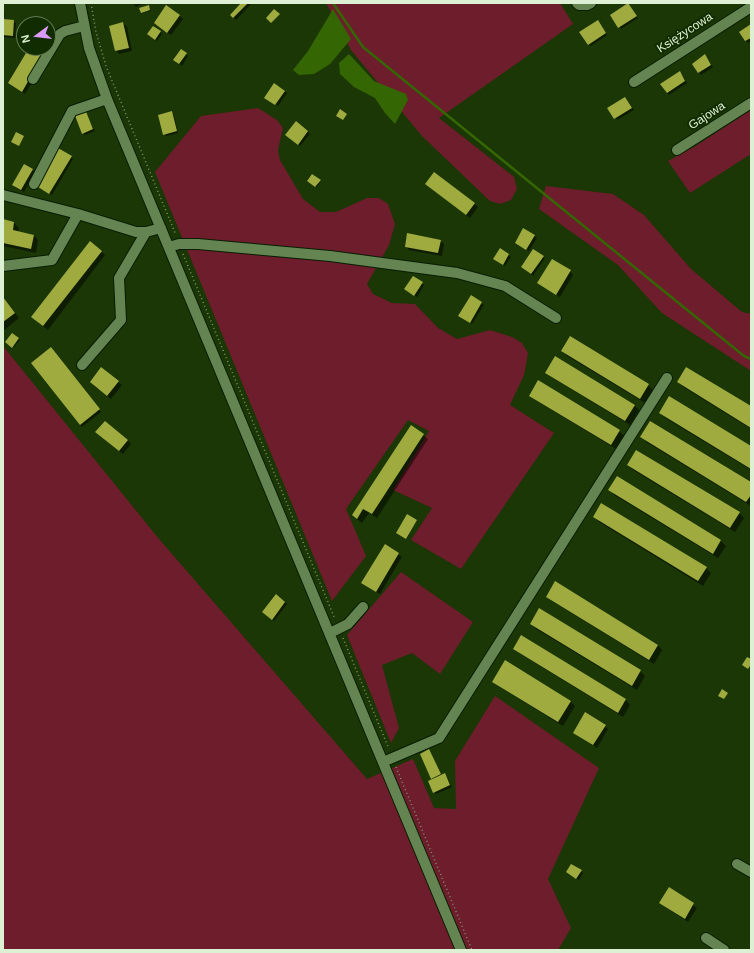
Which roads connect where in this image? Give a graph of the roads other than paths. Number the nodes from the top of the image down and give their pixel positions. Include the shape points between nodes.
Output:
1 (80, 3) edge
2 (577, 3) edge
3 (591, 3) edge
4 (751, 6) edge
5 (84, 26) junction
6 (33, 79) dead end
7 (634, 82) dead end
8 (107, 99) junction
9 (751, 103) edge
10 (677, 150) dead end
11 (34, 184) dead end
12 (3, 195) edge
13 (78, 214) junction
14 (161, 228) junction
15 (146, 232) junction
16 (177, 248) junction
17 (3, 266) edge
18 (556, 318) dead end
19 (82, 365) dead end
20 (667, 378) dead end
21 (363, 607) dead end
22 (334, 631) junction
23 (388, 760) junction
24 (737, 864) dead end
25 (751, 872) edge
26 (706, 938) dead end
27 (461, 950) edge
28 (724, 950) edge

1 - 5 street
2 - 3 street
4 - 7 street, Księżycowa
5 - 6 street via 60,34
5 - 8 street via 96,72
8 - 11 street via 72,111
8 - 14 street
9 - 10 street, Gajowa
12 - 13 street
13 - 15 street via 136,232
13 - 17 street via 52,260
14 - 15 street
14 - 16 street
15 - 19 street via 119,278 121,320
16 - 18 street via 330,256 457,273 505,286
16 - 22 street
20 - 23 street via 439,738
21 - 22 street via 348,624
22 - 23 street
23 - 27 street
24 - 25 street
26 - 28 street

